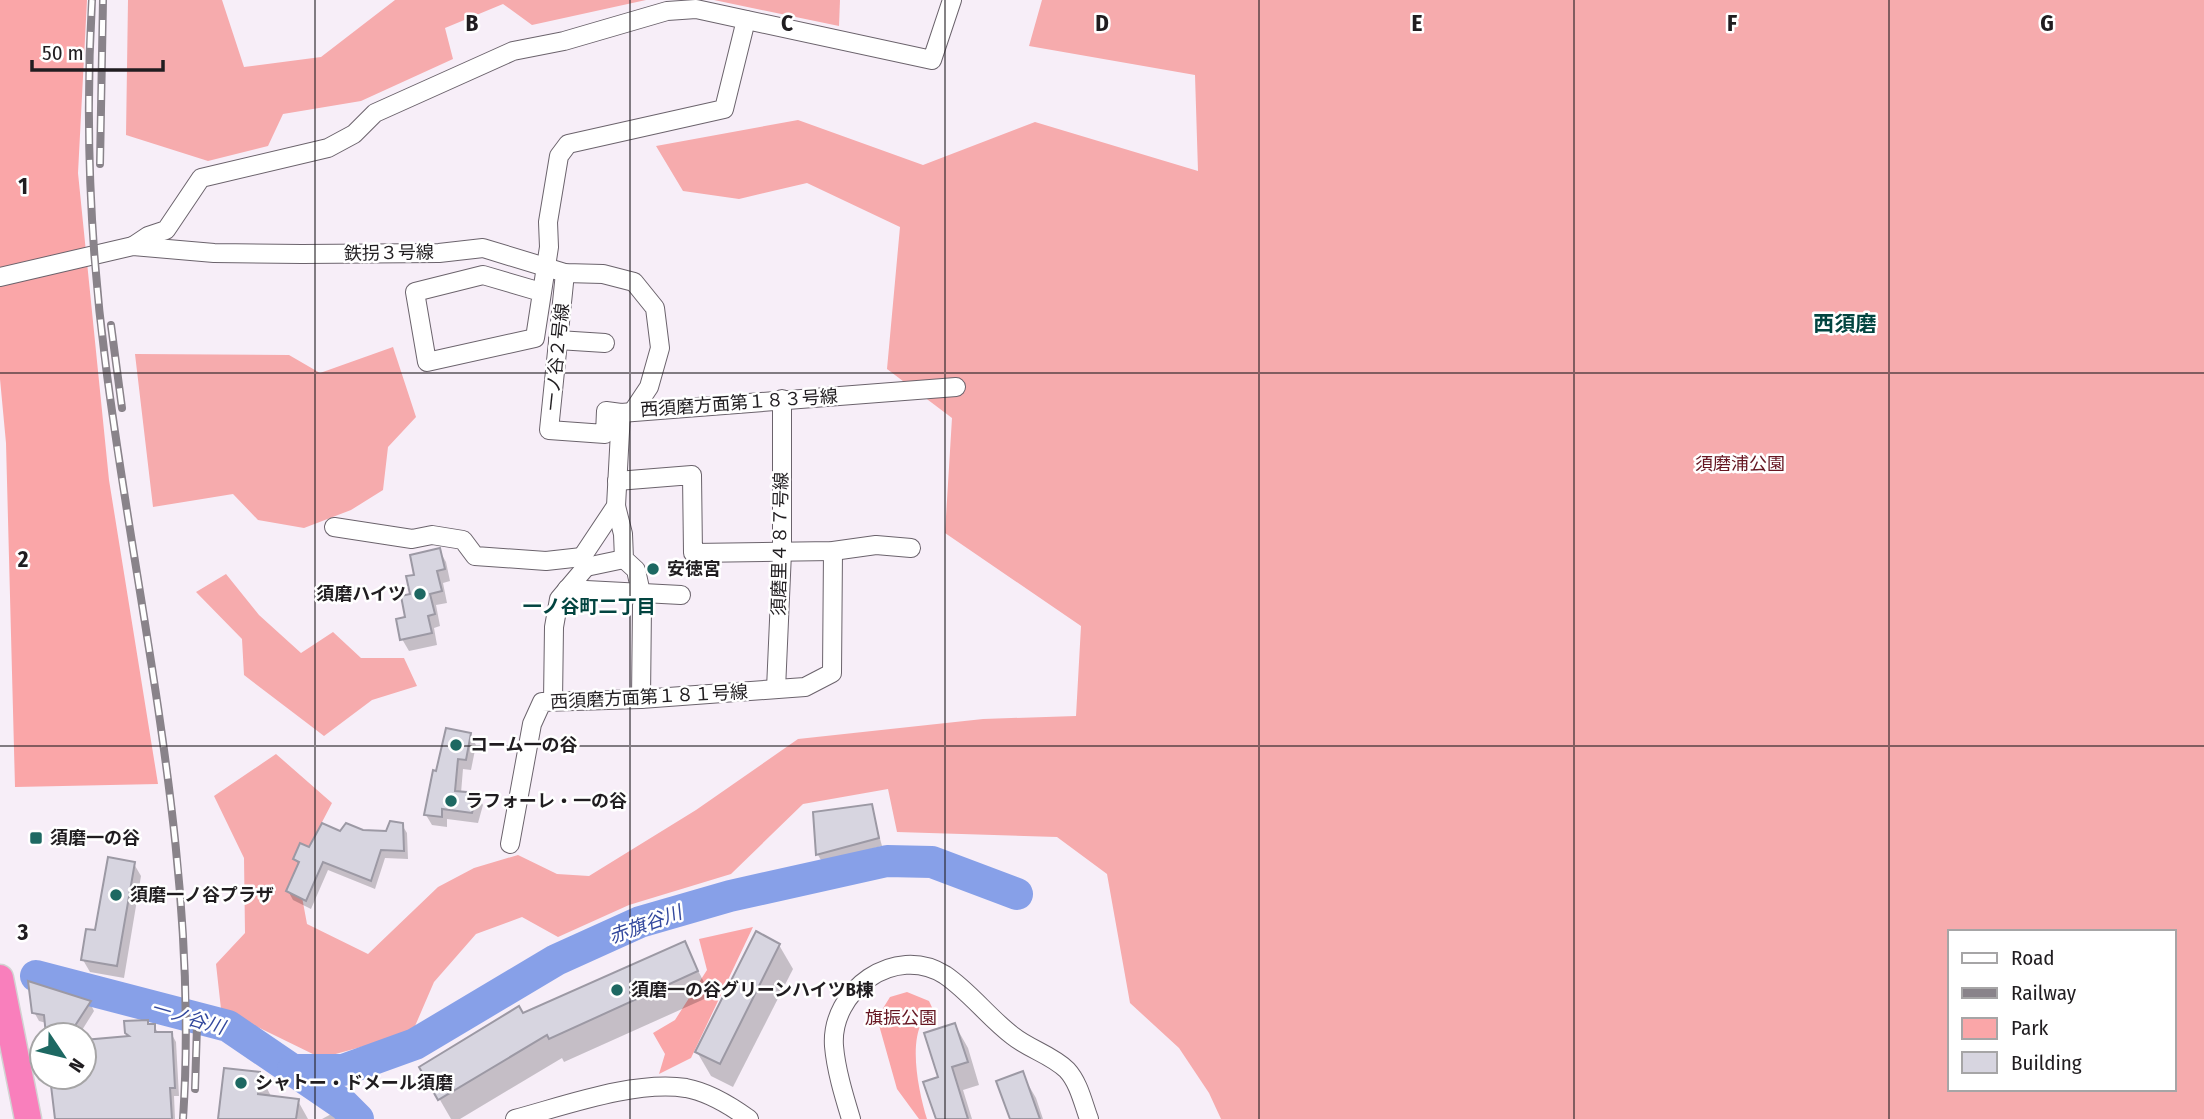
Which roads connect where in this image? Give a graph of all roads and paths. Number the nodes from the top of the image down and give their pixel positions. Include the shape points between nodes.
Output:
1 (953, 0) edge
2 (746, 20) junction
3 (132, 246) junction
4 (544, 266) junction
5 (565, 273) junction
6 (0, 277) edge
7 (541, 292) junction
8 (558, 340) junction
9 (606, 343) dead end
10 (956, 387) dead end
11 (782, 399) junction
12 (627, 412) junction
13 (617, 481) junction
14 (616, 506) junction
15 (334, 527) dead end
16 (911, 548) dead end
17 (833, 551) junction
18 (782, 552) junction
19 (624, 559) junction
20 (584, 562) junction
21 (567, 589) junction
22 (681, 595) dead end
23 (642, 599) junction
24 (776, 689) junction
25 (641, 699) junction
26 (553, 701) junction
27 (510, 844) dead end
28 (0, 978) edge
29 (29, 1119) edge
30 (515, 1119) edge
31 (749, 1119) edge
32 (851, 1119) edge
33 (1089, 1119) edge

1 - 2 street via 932,60
2 - 3 street via 696,9 667,11 513,51 374,113 354,134 328,148 201,178 166,230
2 - 4 street via 724,109 568,144 559,156
3 - 4 street, 鉄拐３号線 via 302,254 439,253 483,248
3 - 6 street, 鉄拐３号線
4 - 5 street, 鉄拐３号線
4 - 7 street
5 - 8 street, 一ノ谷２号線
5 - 12 street, 鉄拐３号線 via 603,274 634,282 655,308 660,348 649,387
7 - 7 street via 535,338 427,362 415,292 483,275
8 - 9 street
8 - 12 street, 一ノ谷２号線 via 549,430 605,434 606,411
10 - 11 street, 西須磨方面第１８３号線
11 - 12 street, 西須磨方面第１８３号線
11 - 18 street, 須磨里４８７号線
12 - 13 street, 西須磨方面第１８３号線
13 - 14 street, 西須磨方面第１８３号線
13 - 18 street via 692,475 693,553
14 - 19 street, 西須磨方面第１８３号線
14 - 20 street
15 - 20 street via 412,539 463,540 475,556
16 - 17 street via 876,545
17 - 18 street
17 - 24 street, 西須磨方面第１８１号線 via 832,673 806,687
18 - 24 street, 須磨里４８７号線
19 - 20 street
19 - 23 street via 636,570
20 - 21 street
21 - 23 street
21 - 26 street via 559,599 554,627
22 - 23 street
23 - 25 street
24 - 25 street, 西須磨方面第１８１号線
25 - 26 street, 西須磨方面第１８１号線
26 - 27 street, 西須磨方面第１８１号線 via 542,702 531,724
28 - 29 highway
30 - 31 street via 648,1088 686,1088
32 - 33 street via 834,1044 838,1016 858,985 881,969 907,965 944,975 1015,1038 1069,1071

